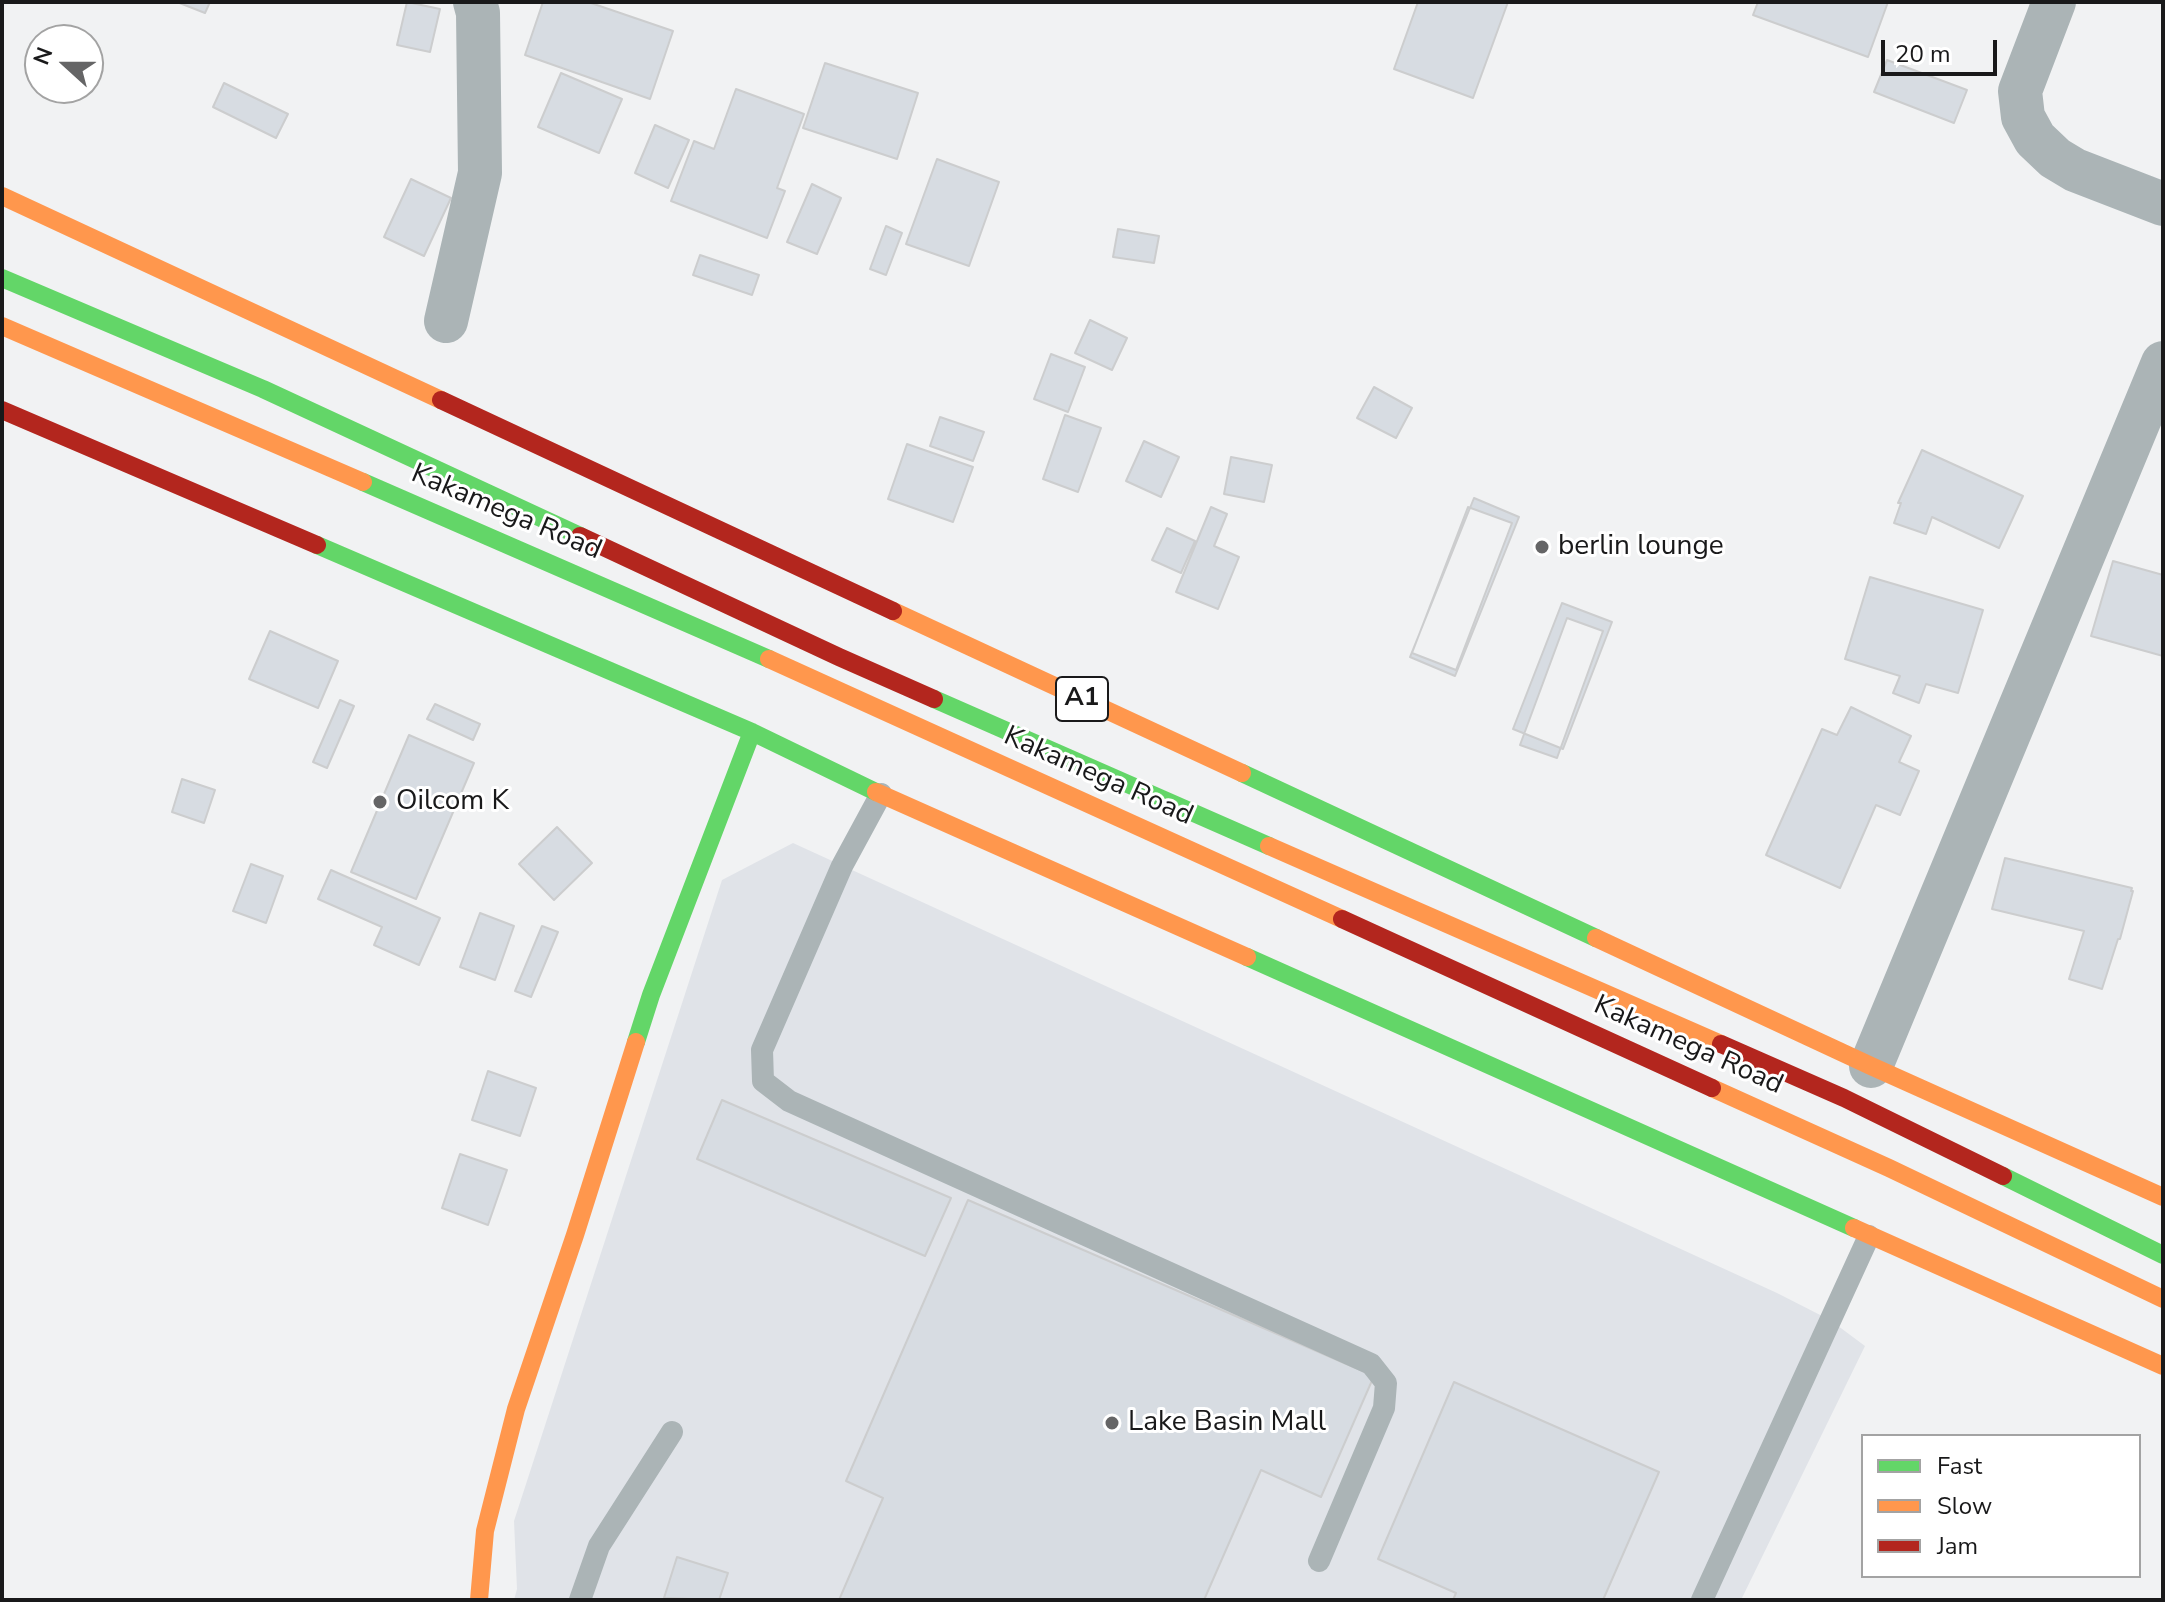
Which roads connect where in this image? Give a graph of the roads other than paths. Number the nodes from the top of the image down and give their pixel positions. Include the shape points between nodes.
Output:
1 (475, 2) edge
2 (2054, 2) edge
3 (2, 196) edge
4 (2163, 204) edge
5 (4, 278) edge
6 (446, 321) dead end
7 (2, 326) edge
8 (2163, 363) edge
9 (2, 410) edge
10 (752, 732) junction
11 (881, 794) junction
12 (1871, 1066) junction
13 (2163, 1197) edge
14 (1869, 1236) junction
15 (2163, 1255) edge
16 (2163, 1299) edge
17 (2163, 1366) edge
18 (672, 1432) dead end
19 (1319, 1561) dead end
20 (479, 1600) edge
21 (580, 1600) edge
22 (1702, 1600) edge

1 - 6 street via 480,173
2 - 4 street via 2020,91 2023,117 2035,139 2055,158
3 - 12 main road, A1
5 - 15 main road, Kakamega Road / A1 via 263,389 839,657 1844,1098
7 - 16 main road, Kakamega Road via 723,638 1889,1168
8 - 12 street
9 - 10 main road
10 - 11 main road
10 - 20 main road via 651,995 516,1409 485,1531
11 - 14 main road
11 - 19 lane via 842,866 762,1050 763,1081 789,1101 1371,1364 1386,1383 1384,1408
12 - 13 main road, A1
14 - 17 main road
14 - 22 lane
18 - 21 lane via 599,1546

